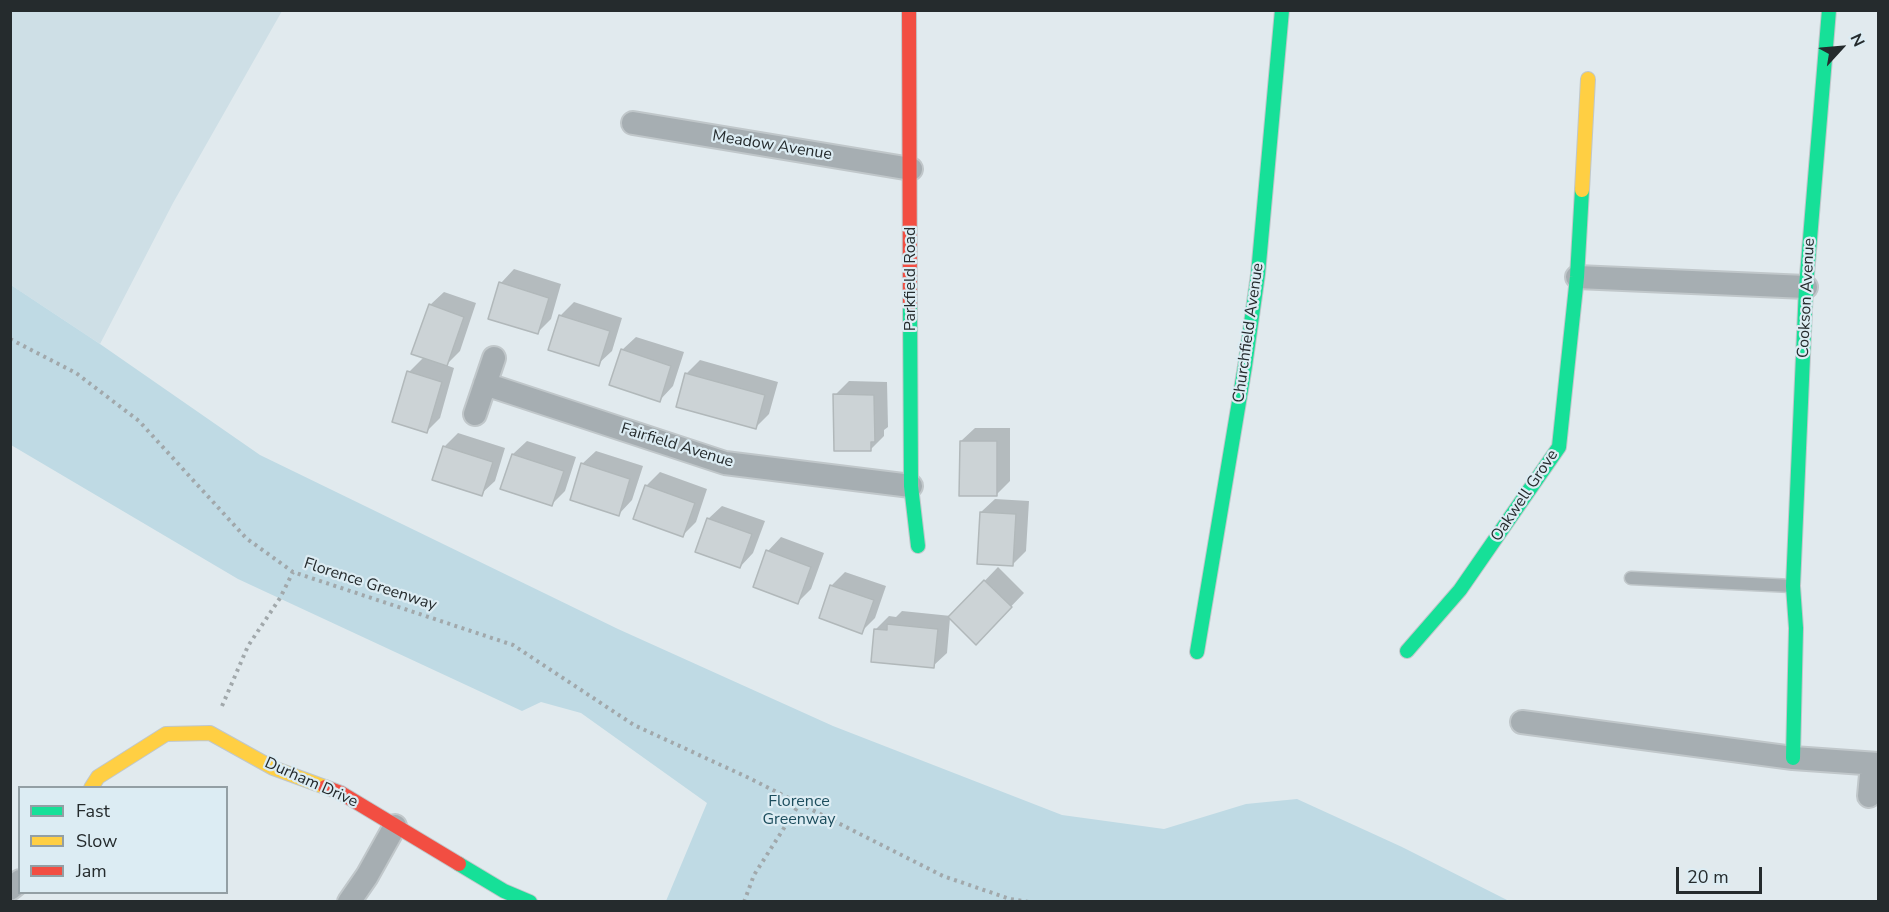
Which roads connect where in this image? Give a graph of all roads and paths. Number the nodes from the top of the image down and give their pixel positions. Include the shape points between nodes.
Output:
1 (909, 10) edge
2 (1282, 10) edge
3 (1829, 10) edge
4 (1588, 79) dead end
5 (633, 123) dead end
6 (911, 169) junction
7 (1577, 277) junction
8 (1806, 287) junction
9 (10, 339) edge
10 (494, 358) dead end
11 (485, 384) junction
12 (475, 414) dead end
13 (910, 486) junction
14 (918, 546) dead end
15 (293, 572) junction
16 (1631, 578) dead end
17 (1794, 586) junction
18 (1407, 651) dead end
19 (1197, 652) dead end
20 (1522, 722) dead end
21 (210, 733) junction
22 (1793, 758) junction
23 (1875, 764) edge
24 (91, 786) edge
25 (1869, 796) dead end
26 (800, 803) junction
27 (395, 826) junction
28 (349, 902) edge
29 (530, 902) edge
30 (744, 902) edge
31 (1029, 902) edge
32 (1337, 902) edge
33 (1346, 902) edge

1 - 6 street, Parkfield Road
2 - 19 street, Churchfield Avenue via 1252,320
3 - 8 street, Cookson Avenue
4 - 7 street, Oakwell Grove
5 - 6 street, Meadow Avenue
6 - 13 street, Parkfield Road
7 - 8 street
7 - 18 street, Oakwell Grove via 1559,447 1460,590
8 - 17 street, Cookson Avenue
9 - 15 path, Florence Greenway via 76,373 139,421 246,538
10 - 11 street
11 - 12 street
11 - 13 street, Fairfield Avenue via 725,463
13 - 14 street, Parkfield Road
15 - 21 path via 248,646
15 - 26 path, Florence Greenway via 513,645 634,725
16 - 17 lane
17 - 22 street, Cookson Avenue
20 - 22 street
21 - 24 street via 166,734 98,777
21 - 27 street, Durham Drive via 273,768 341,793
22 - 23 street
23 - 25 street
26 - 30 path via 754,875
26 - 31 path, Florence Greenway via 943,876
27 - 28 street
27 - 29 street, Durham Drive via 504,891
32 - 33 path

